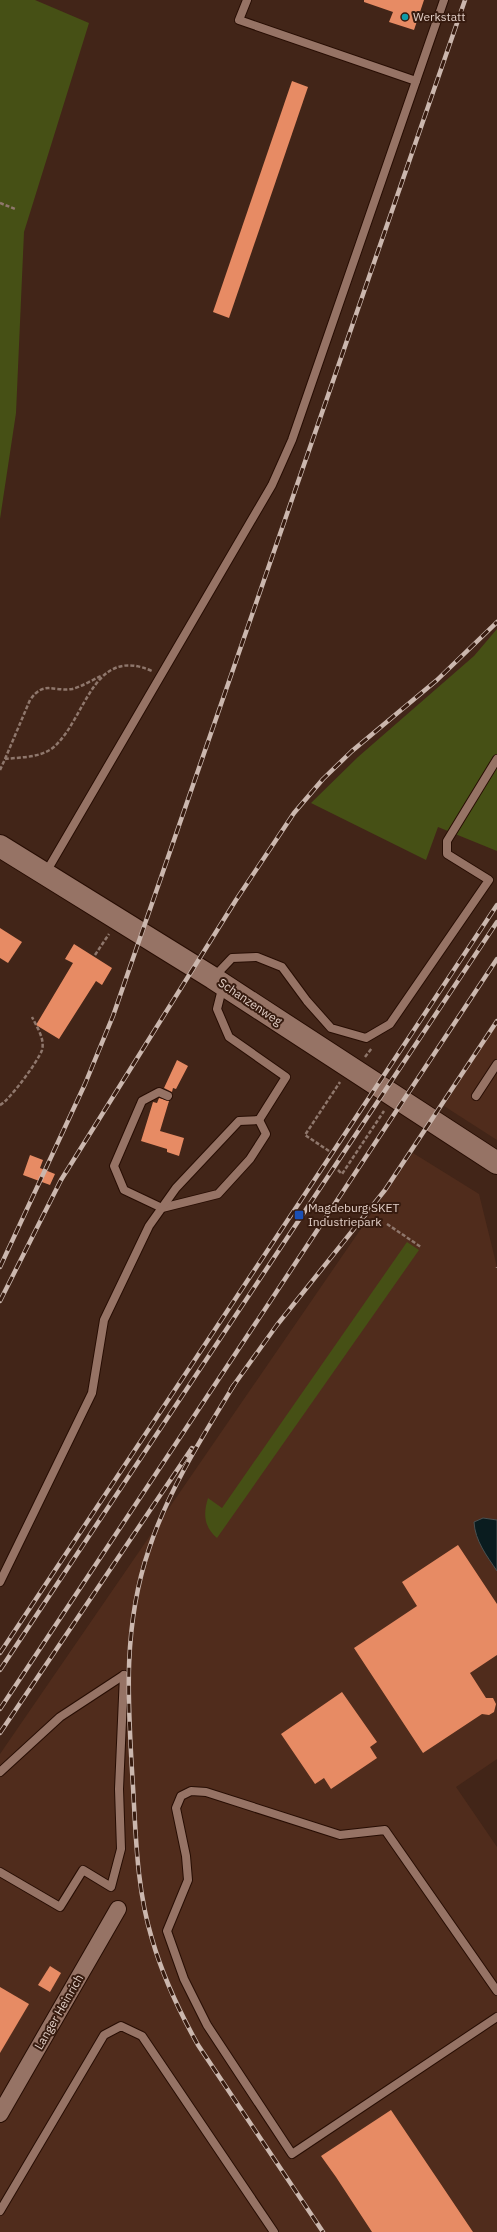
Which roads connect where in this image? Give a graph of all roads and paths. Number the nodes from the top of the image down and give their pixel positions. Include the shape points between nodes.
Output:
1 (247, 0) edge
2 (444, 0) edge
3 (416, 81) junction
4 (0, 203) edge
5 (15, 209) dead end
6 (161, 675) junction
7 (101, 676) junction
8 (5, 759) junction
9 (497, 759) edge
10 (0, 770) edge
11 (0, 846) edge
12 (45, 874) junction
13 (110, 932) dead end
14 (95, 955) dead end
15 (218, 981) junction
16 (32, 1017) dead end
17 (497, 1064) edge
18 (344, 1077) dead end
19 (168, 1096) dead end
20 (476, 1096) dead end
21 (0, 1105) edge
22 (387, 1105) dead end
23 (259, 1120) junction
24 (329, 1151) dead end
25 (497, 1163) edge
26 (338, 1170) dead end
27 (162, 1208) junction
28 (388, 1224) dead end
29 (421, 1247) dead end
30 (0, 1582) edge
31 (0, 1772) edge
32 (0, 1872) edge
33 (118, 1909) dead end
34 (497, 1991) edge
35 (497, 2016) edge
36 (0, 2114) edge
37 (0, 2211) edge
38 (274, 2232) edge

1 - 3 lane via 239,20
2 - 3 lane
3 - 6 lane via 292,440 272,485
4 - 5 path
6 - 7 path via 138,665 118,666
6 - 12 lane
7 - 8 path via 67,732 54,747 37,755
7 - 8 path via 72,689 46,687 35,692
8 - 10 path
9 - 15 lane via 447,841 447,854 489,880 390,1024 366,1038 332,1028 307,1002 282,967 257,957 232,958
11 - 12 main road, Schanzenweg
12 - 15 main road, Schanzenweg
13 - 14 path
15 - 23 lane via 217,1009 229,1037 286,1078
15 - 25 main road, Schanzenweg
16 - 21 path via 42,1040 43,1050
17 - 20 lane
18 - 24 path via 306,1135
19 - 27 lane via 159,1092 142,1101 114,1166 124,1190
22 - 26 path via 342,1174
23 - 27 lane via 239,1121 176,1188
23 - 27 lane via 266,1134 250,1159 218,1194
27 - 30 lane via 148,1226 104,1320 92,1393
28 - 29 path
31 - 32 lane via 60,1717 124,1675 119,1789 121,1849 111,1887 83,1870 60,1907
33 - 36 street, Langer Heinrich
34 - 35 lane via 385,1830 340,1835 206,1792 191,1791 181,1796 176,1808 188,1880 167,1931 184,1979 207,2025 292,2154
37 - 38 lane via 104,2035 121,2026 142,2036

